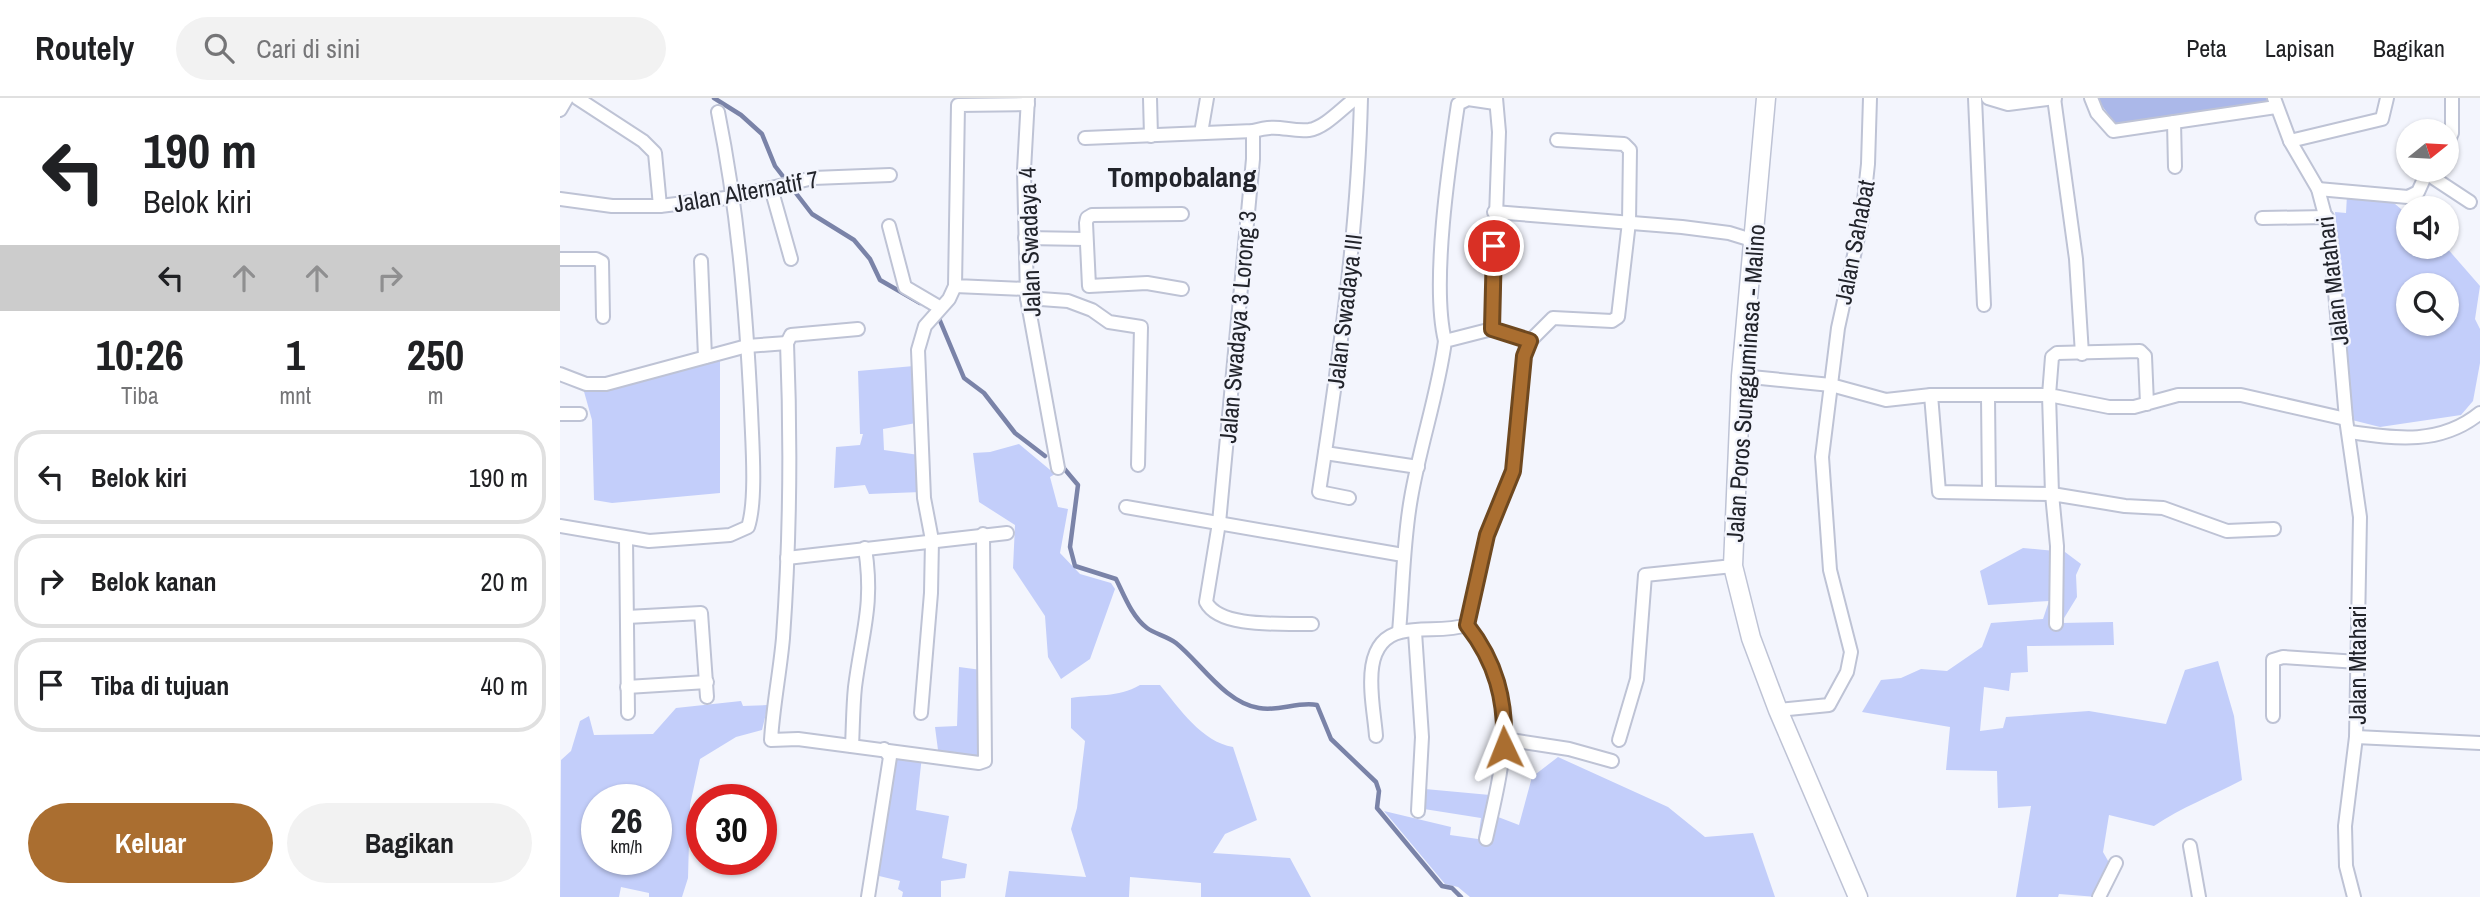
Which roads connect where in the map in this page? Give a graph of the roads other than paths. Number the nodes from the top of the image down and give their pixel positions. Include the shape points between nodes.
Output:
1 (567, 98) edge
2 (577, 98) edge
3 (1150, 98) edge
4 (1206, 98) edge
5 (1356, 98) edge
6 (1361, 98) edge
7 (1766, 98) edge
8 (1870, 98) edge
9 (1975, 98) edge
10 (1988, 98) edge
11 (2054, 98) edge
12 (2091, 98) edge
13 (2388, 98) edge
14 (2452, 98) edge
15 (1496, 100) edge
16 (2038, 100) edge
17 (1028, 101) edge
18 (2275, 102) edge
19 (560, 110) edge
20 (718, 112) dead end
21 (2452, 119) edge
22 (2174, 122) junction
23 (1253, 131) junction
24 (1201, 133) junction
25 (1151, 136) junction
26 (1085, 138) dead end
27 (1557, 140) dead end
28 (2290, 141) junction
29 (2175, 167) dead end
30 (890, 175) dead end
31 (2422, 182) edge
32 (2441, 182) edge
33 (771, 188) junction
34 (2318, 189) junction
35 (734, 197) junction
36 (560, 199) edge
37 (2470, 202) dead end
38 (660, 206) junction
39 (1494, 212) junction
40 (1182, 214) dead end
41 (2326, 217) junction
42 (2262, 218) dead end
43 (1629, 222) junction
44 (889, 226) dead end
45 (1025, 238) junction
46 (1086, 239) junction
47 (1755, 241) junction
48 (560, 259) edge
49 (791, 259) dead end
50 (701, 261) dead end
51 (955, 286) junction
52 (1182, 289) dead end
53 (1026, 294) junction
54 (1984, 305) dead end
55 (939, 307) junction
56 (603, 317) dead end
57 (1492, 329) junction
58 (858, 330) dead end
59 (1445, 341) junction
60 (1530, 341) junction
61 (787, 343) junction
62 (747, 346) junction
63 (2082, 354) junction
64 (705, 357) junction
65 (560, 374) edge
66 (1741, 376) junction
67 (1831, 385) junction
68 (1931, 395) junction
69 (2049, 395) junction
70 (1988, 397) junction
71 (2147, 404) junction
72 (2480, 413) edge
73 (560, 414) edge
74 (580, 414) dead end
75 (2346, 419) junction
76 (2350, 432) junction
77 (1325, 453) junction
78 (1138, 465) dead end
79 (1418, 467) junction
80 (1058, 468) dead end
81 (1989, 492) junction
82 (2052, 494) junction
83 (1349, 498) dead end
84 (1126, 507) dead end
85 (1219, 523) junction
86 (560, 526) edge
87 (2274, 529) dead end
88 (1007, 533) dead end
89 (983, 534) junction
90 (626, 539) junction
91 (932, 540) junction
92 (865, 548) junction
93 (1403, 555) junction
94 (787, 558) junction
95 (1732, 566) junction
96 (627, 617) junction
97 (1312, 624) dead end
98 (2056, 624) dead end
99 (1467, 625) junction
100 (1399, 632) junction
101 (1415, 632) junction
102 (2358, 662) junction
103 (706, 682) junction
104 (627, 687) junction
105 (707, 697) dead end
106 (1778, 710) junction
107 (628, 713) dead end
108 (921, 713) dead end
109 (2273, 716) dead end
110 (1376, 736) dead end
111 (2356, 737) junction
112 (1504, 739) junction
113 (1619, 740) dead end
114 (2480, 743) edge
115 (852, 746) junction
116 (884, 749) junction
117 (1612, 761) dead end
118 (1418, 811) dead end
119 (1486, 839) dead end
120 (2190, 846) dead end
121 (2116, 863) dead end
122 (868, 897) edge
123 (1858, 897) edge
124 (2099, 897) edge
125 (2199, 897) edge
126 (2354, 897) edge

1 - 19 street
2 - 38 street via 655,153
3 - 25 street
4 - 24 street
5 - 23 street via 1311,129 1277,125
6 - 77 street, Jalan Swadaya III via 1350,273
7 - 47 main road, Jalan Poros Sungguminasa - Malino
8 - 67 street, Jalan Sahabat via 1861,219
9 - 54 street
10 - 16 street via 2008,104
11 - 16 street
11 - 63 street via 2076,259
12 - 22 street via 2113,131
13 - 28 street via 2382,119
14 - 21 street
15 - 39 street via 1499,132
15 - 59 street via 1468,99 1458,104 1442,271 1440,321
17 - 45 street, Jalan Swadaya 4
17 - 51 street via 958,105
18 - 22 street
18 - 28 street, Jalan Matahari
20 - 35 street
22 - 29 street
23 - 24 street
23 - 85 street, Jalan Swadaya 3 Lorong 3
24 - 25 street
25 - 26 street
27 - 43 street via 1628,146 1632,170
28 - 34 street, Jalan Matahari
30 - 33 street, Jalan Alternatif 7 via 813,178
31 - 34 street via 2418,192 2408,197
32 - 37 street
33 - 35 street, Jalan Alternatif 7
33 - 49 street
34 - 41 street, Jalan Matahari
35 - 38 street, Jalan Alternatif 7
35 - 62 street
36 - 38 street, Jalan Alternatif 7
39 - 43 street
39 - 57 street
40 - 46 street via 1089,216
41 - 42 street
41 - 75 street, Jalan Matahari
43 - 47 street via 1729,233
43 - 60 street via 1618,317 1612,321 1553,318
44 - 55 street via 905,287
45 - 46 street
45 - 53 street, Jalan Swadaya 4
46 - 52 street via 1089,286 1147,283
47 - 66 main road, Jalan Poros Sungguminasa - Malino
48 - 56 street via 602,262
50 - 64 street
51 - 53 street
51 - 55 street
53 - 78 street via 1068,301 1109,322 1140,326
53 - 80 street, Jalan Swadaya 4
55 - 91 street via 923,331 918,350 924,498
57 - 59 street
57 - 60 street
58 - 61 street via 800,331 791,334
59 - 79 street
60 - 99 street via 1524,356 1513,471 1487,535
61 - 62 street
61 - 94 street
62 - 64 street
62 - 90 street via 752,443 748,527 730,535 673,541
63 - 69 street via 2054,354
63 - 71 street via 2143,353
64 - 65 street via 606,384 586,384
66 - 67 street
66 - 95 main road, Jalan Poros Sungguminasa - Malino
67 - 68 street via 1886,400
67 - 106 street, Jalan Sahabat via 1823,432 1824,511 1830,570 1851,662 1829,705
68 - 70 street
68 - 81 street via 1938,490
69 - 70 street
69 - 71 street via 2109,407
69 - 82 street
70 - 81 street
71 - 75 street via 2178,395 2241,395
72 - 76 street via 2430,436 2399,440
73 - 74 street
75 - 76 street, Jalan Matahari
76 - 102 street, Jalan Mtahari via 2360,517
77 - 79 street
77 - 83 street, Jalan Swadaya III via 1319,492
79 - 93 street
81 - 82 street
82 - 87 street via 2163,508 2227,531
82 - 98 street
84 - 85 street
85 - 93 street
85 - 97 street, Jalan Swadaya 3 Lorong 3 via 1206,602 1211,611 1228,620
86 - 90 street
88 - 89 street
89 - 91 street
89 - 116 street via 985,761
90 - 96 street
91 - 92 street
91 - 108 street
92 - 94 street
92 - 115 street via 870,592 855,687
93 - 100 street
94 - 115 street via 771,740
95 - 106 main road, Jalan Poros Sungguminasa - Malino via 1751,638
95 - 113 street via 1645,575 1637,679
96 - 103 street via 701,613
96 - 104 street
99 - 101 street
99 - 112 street via 1494,668
100 - 101 street
100 - 110 street via 1381,648 1373,663
101 - 118 street via 1422,737
102 - 109 street via 2273,660
102 - 111 street, Jalan Mtahari
103 - 104 street
103 - 105 street
104 - 107 street
106 - 123 main road, Jalan Poros Sungguminasa - Malino
111 - 114 street
111 - 126 street, Jalan Mtahari via 2345,827
112 - 117 street
112 - 119 street
115 - 116 street
116 - 122 street via 890,757
120 - 125 street
121 - 124 street

